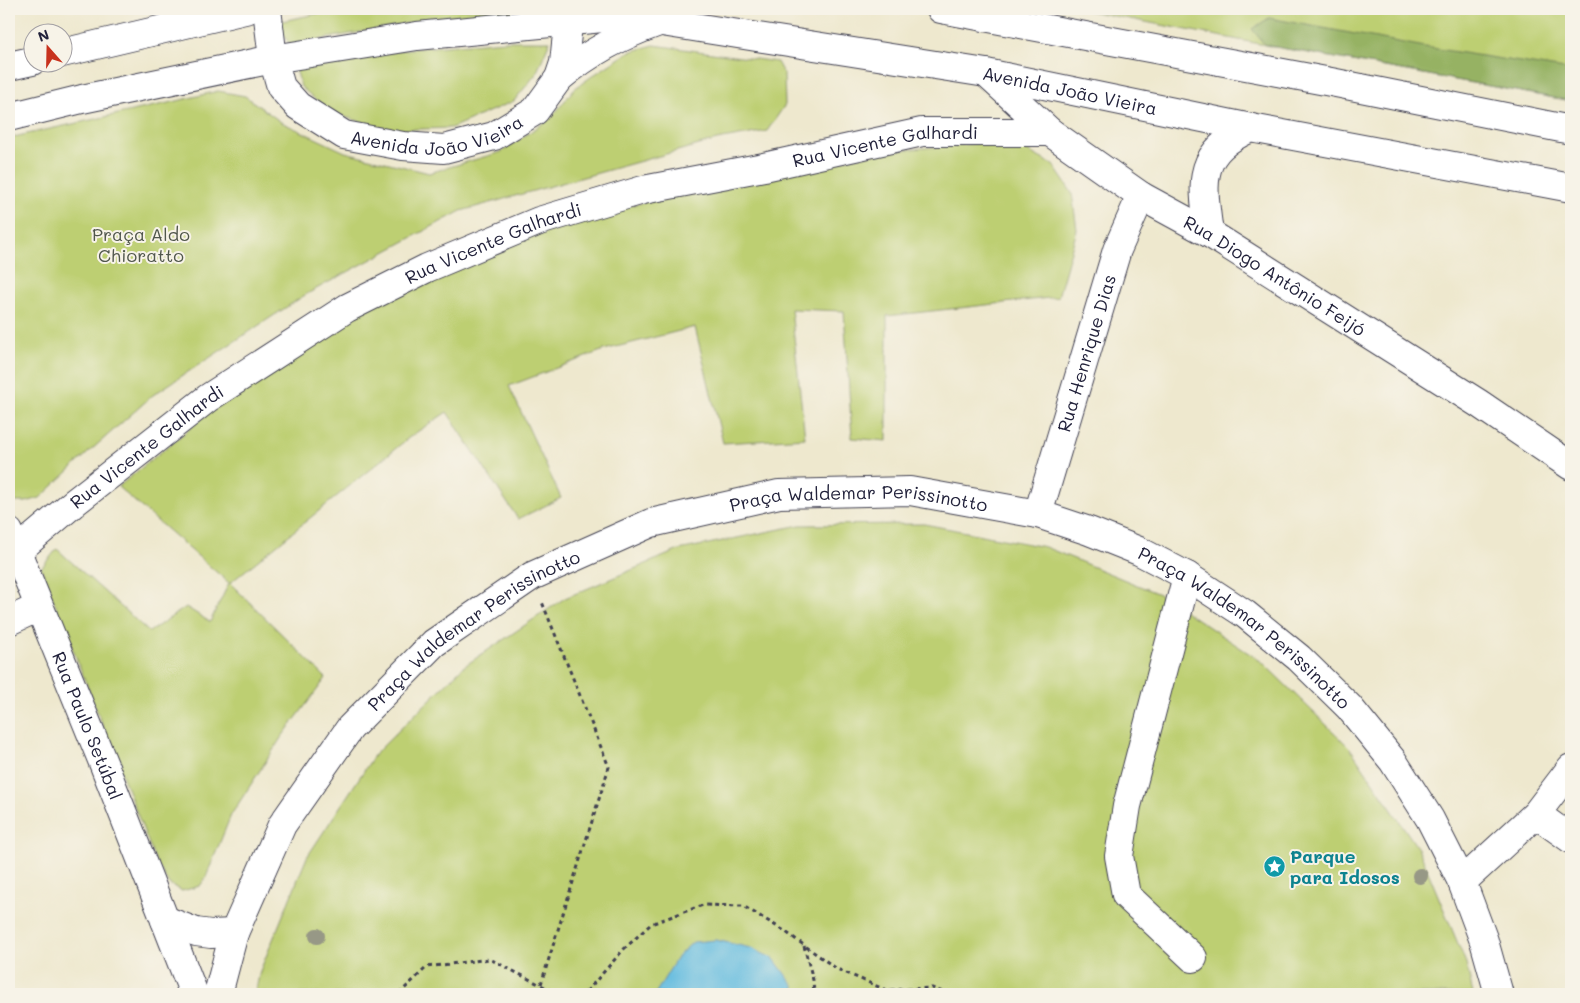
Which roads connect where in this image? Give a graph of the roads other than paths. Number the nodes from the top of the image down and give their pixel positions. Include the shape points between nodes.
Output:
1 (249, 9) edge
2 (267, 9) edge
3 (941, 9) edge
4 (564, 15) edge
5 (662, 21) junction
6 (72, 51) edge
7 (273, 59) junction
8 (22, 63) edge
9 (9, 66) edge
10 (986, 73) junction
11 (559, 78) junction
12 (9, 117) edge
13 (1251, 128) junction
14 (1571, 130) edge
15 (1050, 132) junction
16 (1571, 188) edge
17 (1141, 196) junction
18 (1209, 233) junction
19 (1571, 466) edge
20 (1038, 514) junction
21 (13, 542) edge
22 (1187, 576) junction
23 (39, 607) junction
24 (9, 621) edge
25 (1571, 768) edge
26 (1536, 814) junction
27 (1571, 839) edge
28 (1462, 882) junction
29 (165, 920) junction
30 (234, 933) junction
31 (1193, 958) dead end
32 (194, 994) edge
33 (218, 994) edge
34 (1499, 994) edge

1 - 6 street
2 - 7 street
3 - 14 street
4 - 5 street, Avenida João Vieira via 624,16
4 - 7 street, Avenida João Vieira
4 - 11 street, Avenida João Vieira via 567,48
5 - 10 street, Avenida João Vieira
5 - 11 street via 608,43
7 - 11 street, Avenida João Vieira via 282,87 298,106 344,135 436,149 494,136 535,111
7 - 12 street, Avenida João Vieira
8 - 9 street
10 - 13 street, Avenida João Vieira
10 - 15 street, Rua Diogo Antônio Feijó
13 - 16 street, Avenida João Vieira
13 - 18 street via 1219,149 1204,175
15 - 17 street, Rua Diogo Antônio Feijó
15 - 21 street, Rua Vicente Galhardi via 922,132 643,190 539,221 427,268 347,308 208,398 74,502
17 - 18 street, Rua Diogo Antônio Feijó
17 - 20 street, Rua Henrique Dias via 1117,250
18 - 19 street, Rua Diogo Antônio Feijó
20 - 22 street, Praça Waldemar Perissinotto via 1089,530
20 - 30 street, Praça Waldemar Perissinotto via 910,491 779,494 652,523 532,576 434,644 350,728 282,825
21 - 23 street, Rua Paulo Setúbal
22 - 28 street, Praça Waldemar Perissinotto via 1245,614 1300,658 1349,707 1393,761 1430,819
22 - 31 street via 1128,806 1119,856 1126,895
23 - 24 street
23 - 29 street, Rua Paulo Setúbal
25 - 26 street
26 - 27 street
26 - 28 street
28 - 34 street, Praça Waldemar Perissinotto via 1484,940
29 - 30 street via 196,932
29 - 32 street, Rua Paulo Setúbal
30 - 33 street, Praça Waldemar Perissinotto

